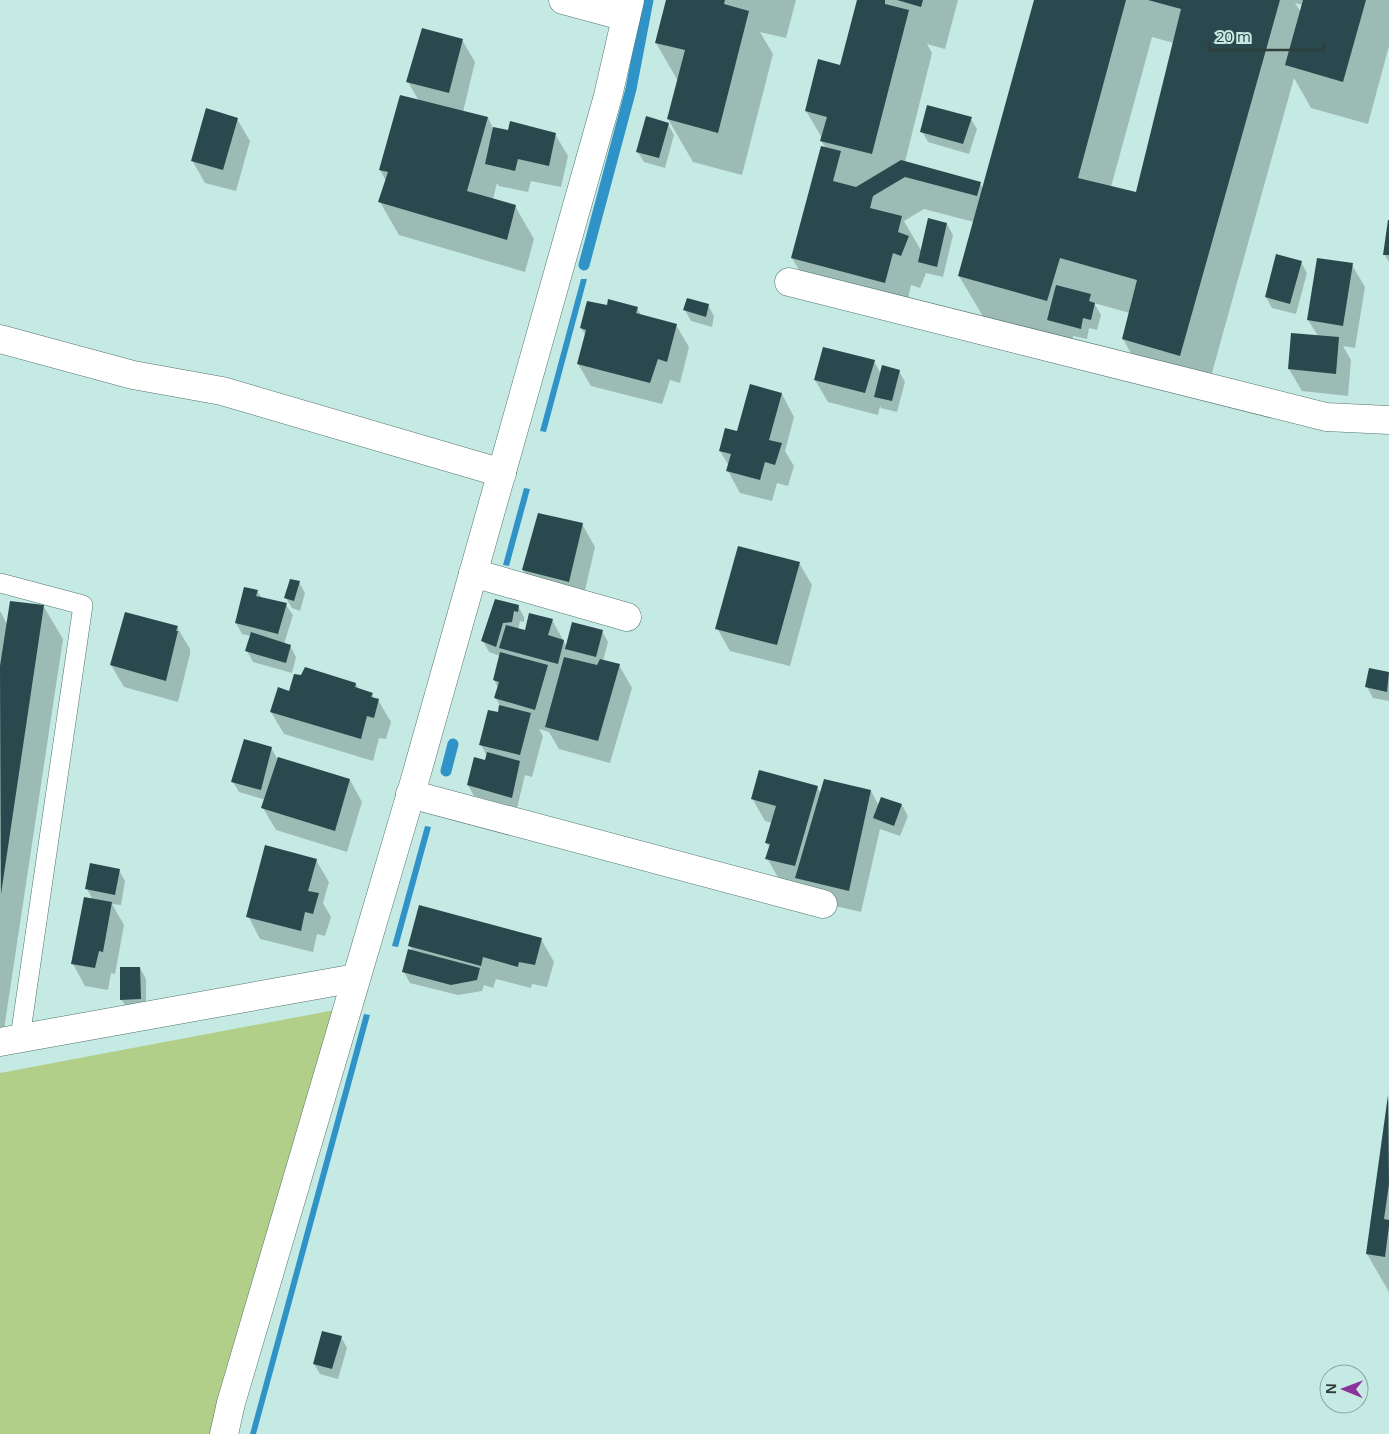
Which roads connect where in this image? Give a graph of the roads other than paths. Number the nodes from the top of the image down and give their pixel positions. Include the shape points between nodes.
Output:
1 (563, 0) edge
2 (628, 8) edge
3 (789, 282) dead end
4 (0, 339) edge
5 (1389, 420) edge
6 (502, 473) junction
7 (474, 573) junction
8 (0, 583) edge
9 (627, 617) dead end
10 (410, 794) junction
11 (823, 904) dead end
12 (356, 978) junction
13 (10, 1040) edge
14 (224, 1434) edge

1 - 2 street
2 - 6 street via 608,96
3 - 5 street via 1326,417
4 - 6 street via 133,375 222,391
6 - 7 street
7 - 9 street
7 - 10 street
8 - 13 lane via 83,605
10 - 11 street
10 - 12 street
12 - 13 street
12 - 14 street

